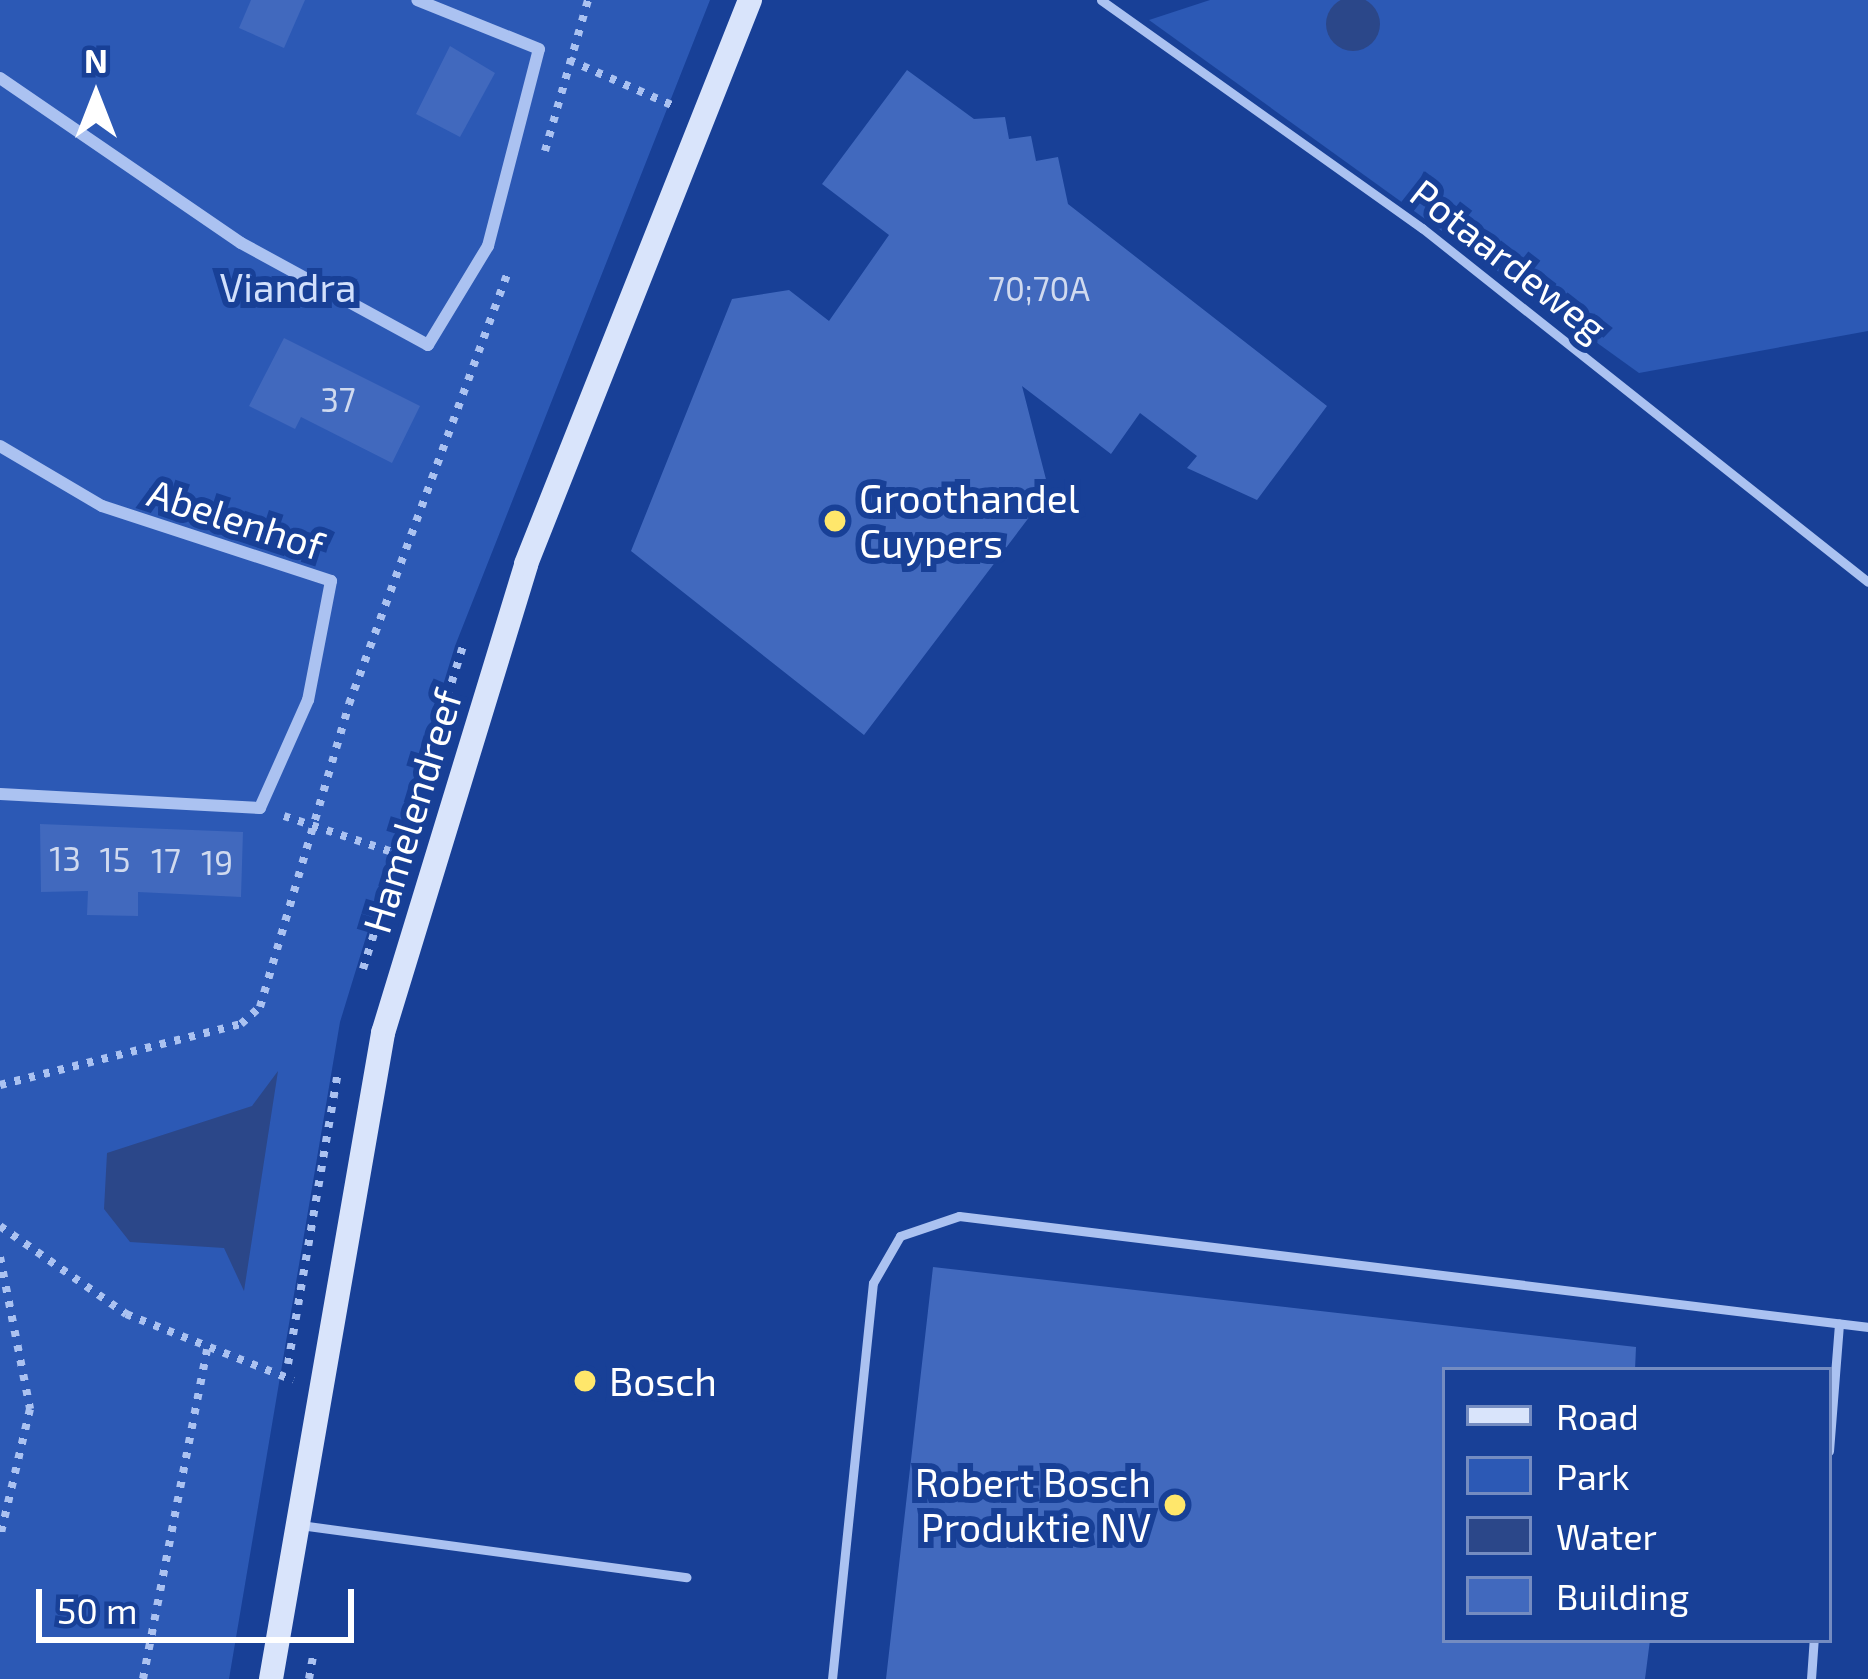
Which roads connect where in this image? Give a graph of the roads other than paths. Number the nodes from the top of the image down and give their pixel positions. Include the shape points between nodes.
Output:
1 (417, 0) edge
2 (750, 0) edge
3 (1101, 0) edge
4 (0, 77) edge
5 (0, 446) edge
6 (1868, 582) edge
7 (0, 794) edge
8 (1839, 1323) junction
9 (1868, 1327) edge
10 (1832, 1413) edge
11 (297, 1525) junction
12 (687, 1577) dead end
13 (1814, 1643) edge
14 (271, 1679) edge
15 (832, 1679) edge
16 (1811, 1679) edge

1 - 4 street via 539,49 488,246 428,345 241,243
2 - 11 street, Hamelendreef via 526,564 432,866 367,1114
3 - 6 lane, Potaardeweg via 1422,228
5 - 7 street, Abelenhof via 102,506 331,580 308,700 260,808
8 - 9 lane
8 - 10 lane
8 - 15 lane via 959,1216 900,1236 873,1283
11 - 12 lane
11 - 14 street, Hamelendreef
13 - 16 lane

